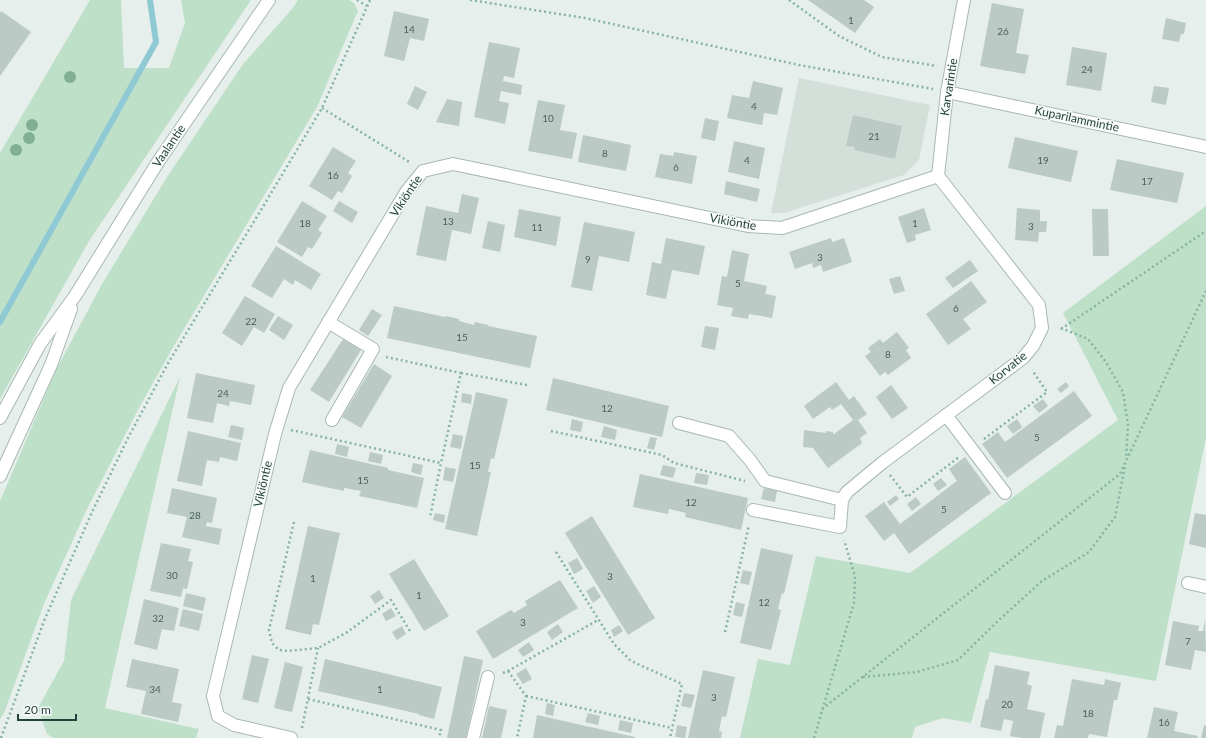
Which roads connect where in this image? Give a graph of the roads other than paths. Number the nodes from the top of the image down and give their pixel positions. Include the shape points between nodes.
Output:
1 (269, 0) edge
2 (964, 0) edge
3 (947, 92) junction
4 (1206, 147) edge
5 (938, 176) junction
6 (76, 296) junction
7 (328, 322) junction
8 (946, 415) junction
9 (0, 418) edge
10 (332, 420) dead end
11 (679, 423) dead end
12 (0, 476) edge
13 (1005, 494) dead end
14 (842, 500) junction
15 (753, 510) road end
16 (1188, 583) dead end
17 (1206, 587) edge
18 (488, 677) dead end
19 (291, 738) edge
20 (473, 738) edge

1 - 6 street, Vaalantie via 158,162
2 - 3 street, Karvarintie
3 - 4 street, Kuparilammintie
3 - 5 street, Karvarintie
5 - 7 street, Vikiöntie via 782,228 748,226 453,164 423,171 406,192
5 - 8 street, Korvatie via 1039,305 1042,328 1034,346 1023,358
6 - 9 street, Vaalantie via 40,344
6 - 12 street, Vaalantie via 51,365
7 - 10 street via 373,349
7 - 19 street, Vikiöntie via 289,388 277,427 214,696 218,716 234,725
8 - 13 street
8 - 14 street, Korvatie via 882,463 847,492
11 - 14 street via 729,436 764,481
14 - 15 street via 840,527
16 - 17 street
18 - 20 street

